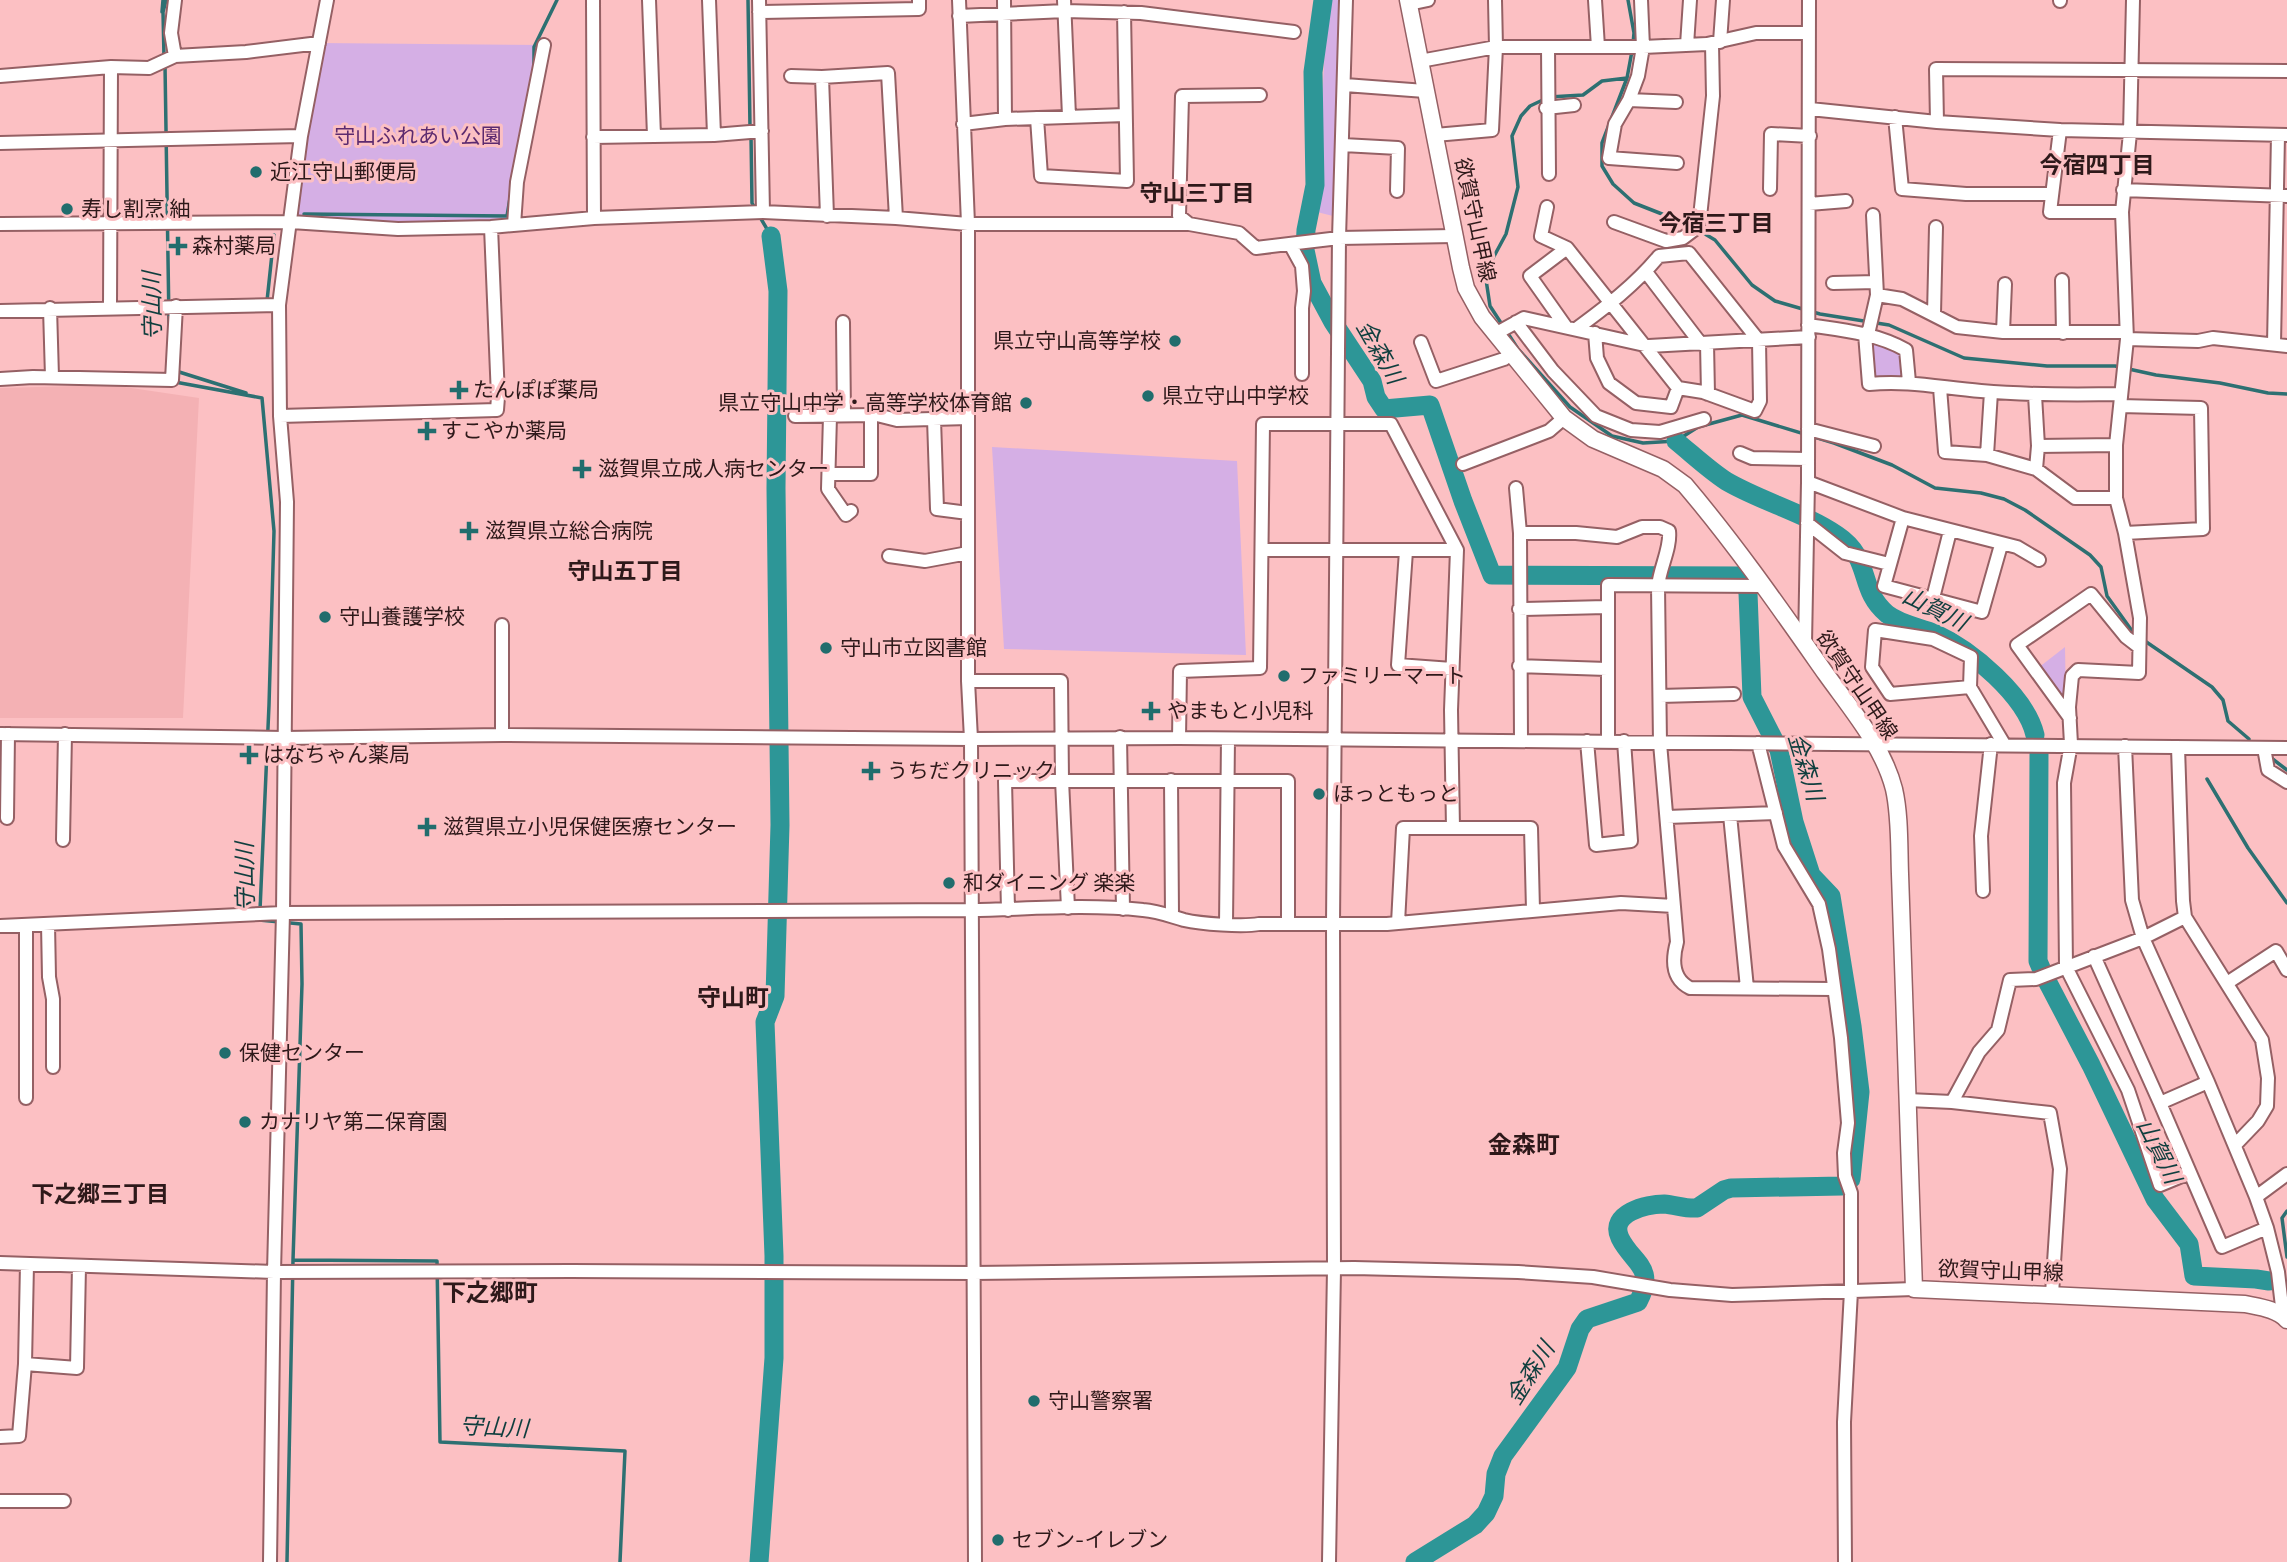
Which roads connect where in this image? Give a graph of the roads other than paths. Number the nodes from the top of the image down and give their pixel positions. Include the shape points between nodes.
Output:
1 (175, 0) edge
2 (327, 0) edge
3 (593, 0) edge
4 (649, 0) edge
5 (709, 0) edge
6 (919, 0) edge
7 (959, 0) edge
8 (1004, 0) edge
9 (1346, 0) edge
10 (1429, 0) edge
11 (1495, 0) edge
12 (1595, 0) edge
13 (1641, 0) edge
14 (1690, 0) edge
15 (1723, 0) edge
16 (1809, 0) edge
17 (2133, 0) edge
18 (1408, 2) edge
19 (759, 6) edge
20 (863, 6) edge
21 (1064, 6) edge
22 (1142, 6) edge
23 (1124, 12) junction
24 (1004, 15) junction
25 (959, 16) junction
26 (1294, 32) dead end
27 (1808, 33) junction
28 (319, 43) junction
29 (1716, 43) junction
30 (544, 45) dead end
31 (1687, 45) junction
32 (1496, 47) junction
33 (1548, 47) junction
34 (1598, 47) junction
35 (1641, 47) junction
36 (175, 56) junction
37 (1420, 61) junction
38 (111, 67) junction
39 (2133, 70) junction
40 (2287, 71) edge
41 (0, 76) edge
42 (791, 76) dead end
43 (822, 77) junction
44 (1345, 85) junction
45 (1425, 91) junction
46 (1260, 95) dead end
47 (1629, 100) junction
48 (1676, 102) dead end
49 (1574, 104) dead end
50 (1546, 108) junction
51 (1810, 109) junction
52 (1125, 115) junction
53 (1069, 116) junction
54 (1895, 117) junction
55 (1005, 118) junction
56 (1037, 118) junction
57 (1937, 122) junction
58 (963, 124) junction
59 (2060, 130) junction
60 (762, 131) junction
61 (2130, 133) junction
62 (713, 135) junction
63 (1435, 135) junction
64 (1810, 135) junction
65 (2283, 135) edge
66 (301, 136) junction
67 (653, 136) junction
68 (593, 137) junction
69 (111, 142) junction
70 (0, 143) edge
71 (1343, 145) junction
72 (1677, 163) dead end
73 (1549, 174) dead end
74 (1770, 189) dead end
75 (2123, 190) junction
76 (1397, 191) dead end
77 (2051, 194) junction
78 (2283, 195) edge
79 (1846, 201) dead end
80 (1809, 204) junction
81 (1547, 207) dead end
82 (763, 212) junction
83 (2122, 212) junction
84 (1874, 215) dead end
85 (827, 216) junction
86 (594, 218) junction
87 (896, 218) junction
88 (291, 222) junction
89 (1614, 222) dead end
90 (0, 224) edge
91 (968, 224) junction
92 (1189, 224) junction
93 (110, 225) junction
94 (514, 225) junction
95 (491, 227) junction
96 (1936, 227) dead end
97 (1454, 236) junction
98 (1339, 238) junction
99 (1290, 244) junction
100 (1567, 248) junction
101 (1646, 272) junction
102 (2282, 274) edge
103 (2062, 279) dead end
104 (1876, 282) junction
105 (1833, 283) dead end
106 (2005, 284) dead end
107 (1877, 295) junction
108 (1611, 303) junction
109 (279, 305) junction
110 (176, 306) junction
111 (110, 307) junction
112 (50, 308) junction
113 (0, 311) edge
114 (1934, 314) junction
115 (843, 322) dead end
116 (1516, 322) junction
117 (1868, 327) junction
118 (1571, 328) junction
119 (1809, 331) junction
120 (2003, 332) junction
121 (1595, 333) junction
122 (2063, 333) junction
123 (1495, 334) junction
124 (2127, 336) junction
125 (1759, 341) junction
126 (1421, 342) dead end
127 (1704, 344) junction
128 (1646, 345) junction
129 (2281, 345) edge
130 (1511, 354) junction
131 (1302, 374) dead end
132 (52, 377) junction
133 (0, 379) edge
134 (1909, 382) junction
135 (1678, 388) junction
136 (1940, 388) junction
137 (1991, 392) junction
138 (1708, 394) junction
139 (2035, 395) junction
140 (2120, 400) junction
141 (872, 415) junction
142 (280, 416) junction
143 (795, 416) dead end
144 (837, 416) junction
145 (968, 418) junction
146 (1564, 418) junction
147 (934, 419) junction
148 (1704, 419) dead end
149 (1338, 424) junction
150 (1808, 429) junction
151 (2116, 445) junction
152 (1874, 446) dead end
153 (2038, 446) junction
154 (1740, 453) dead end
155 (1987, 455) junction
156 (1808, 459) junction
157 (1463, 464) dead end
158 (2036, 469) junction
159 (829, 474) junction
160 (1808, 482) junction
161 (1516, 488) dead end
162 (2116, 499) junction
163 (850, 511) dead end
164 (968, 513) junction
165 (1903, 518) junction
166 (1807, 523) junction
167 (1950, 531) junction
168 (1520, 533) junction
169 (2125, 533) junction
170 (2001, 545) junction
171 (1263, 550) junction
172 (1457, 550) junction
173 (1337, 551) junction
174 (1406, 551) junction
175 (968, 553) junction
176 (889, 556) dead end
177 (2039, 560) dead end
178 (1889, 564) junction
179 (1658, 586) junction
180 (1762, 586) junction
181 (1933, 598) junction
182 (1606, 607) junction
183 (1518, 609) junction
184 (502, 625) dead end
185 (2139, 638) junction
186 (1805, 644) junction
187 (1519, 666) junction
188 (1452, 669) junction
189 (1607, 669) junction
190 (968, 681) junction
191 (1970, 687) junction
192 (1734, 694) dead end
193 (1660, 696) junction
194 (2070, 718) junction
195 (4, 734) edge
196 (65, 734) junction
197 (502, 735) junction
198 (284, 737) junction
199 (1120, 737) junction
200 (1062, 738) junction
201 (1179, 738) junction
202 (971, 739) junction
203 (1228, 739) junction
204 (1336, 740) junction
205 (1452, 740) junction
206 (1521, 741) junction
207 (1587, 741) junction
208 (1608, 741) junction
209 (1624, 741) junction
210 (1660, 743) junction
211 (1758, 743) junction
212 (1875, 744) junction
213 (1997, 744) junction
214 (2071, 744) junction
215 (2125, 746) junction
216 (2178, 747) junction
217 (2264, 748) junction
218 (2287, 748) edge
219 (1062, 780) junction
220 (1121, 780) junction
221 (1171, 780) junction
222 (1226, 780) junction
223 (2287, 782) edge
224 (1776, 813) junction
225 (1730, 815) junction
226 (7, 817) dead end
227 (1667, 817) junction
228 (1453, 828) junction
229 (63, 840) dead end
230 (1983, 891) dead end
231 (1674, 906) junction
232 (1068, 908) junction
233 (1123, 909) junction
234 (971, 910) junction
235 (1008, 910) junction
236 (1533, 910) junction
237 (283, 913) junction
238 (1172, 915) junction
239 (2185, 918) junction
240 (1398, 923) junction
241 (48, 924) junction
242 (1227, 924) junction
243 (1288, 924) junction
244 (1333, 924) junction
245 (26, 925) junction
246 (0, 926) edge
247 (2143, 938) junction
248 (2094, 956) junction
249 (2066, 967) junction
250 (2287, 970) edge
251 (2227, 983) junction
252 (1747, 988) junction
253 (1833, 989) junction
254 (53, 1067) dead end
255 (2208, 1082) junction
256 (26, 1098) dead end
257 (1908, 1100) junction
258 (1952, 1102) junction
259 (2160, 1103) junction
260 (2235, 1145) junction
261 (2189, 1173) junction
262 (2287, 1174) edge
263 (2256, 1197) junction
264 (2267, 1228) junction
265 (0, 1263) edge
266 (27, 1264) junction
267 (79, 1265) junction
268 (1334, 1269) junction
269 (274, 1272) junction
270 (973, 1273) junction
271 (1914, 1289) junction
272 (1851, 1292) junction
273 (2052, 1294) junction
274 (2285, 1318) edge
275 (24, 1364) junction
276 (0, 1437) edge
277 (0, 1501) edge
278 (64, 1501) dead end
279 (270, 1562) edge
280 (975, 1562) edge
281 (1329, 1562) edge
282 (1845, 1562) edge

1 - 36 street via 171,33
2 - 28 street
3 - 68 street
4 - 67 street
5 - 62 street
6 - 20 street via 919,9
7 - 25 street
8 - 24 street
9 - 44 street
10 - 18 street
11 - 32 street
12 - 34 street
13 - 35 street
14 - 31 street
15 - 29 street
16 - 27 street
17 - 39 street
18 - 37 main road, 欲賀守山甲線
19 - 20 street
19 - 60 street
21 - 23 street
21 - 24 street
21 - 53 street
22 - 23 street
22 - 26 street
23 - 52 street
24 - 25 street
24 - 55 street
25 - 58 street
27 - 29 street via 1756,33
27 - 51 street
28 - 36 street
28 - 66 street
29 - 31 street
29 - 89 street via 1699,226 1683,238 1666,241
30 - 94 street via 517,182
31 - 35 street
32 - 33 street
32 - 37 street
32 - 63 street via 1492,130
33 - 34 street
33 - 50 street
34 - 35 street
35 - 47 street
36 - 38 street via 149,68
37 - 45 main road, 欲賀守山甲線
38 - 41 street
38 - 69 street
39 - 40 street
39 - 57 street via 1936,69
39 - 61 street
42 - 43 street
43 - 85 street
43 - 87 street via 888,73
44 - 45 street
44 - 71 street
45 - 63 main road, 欲賀守山甲線
46 - 92 street via 1182,96 1179,216
47 - 48 street
47 - 72 street via 1615,124 1609,158
49 - 50 street
50 - 73 street
51 - 54 street
51 - 64 street
52 - 53 street
52 - 56 street via 1126,181 1041,176
53 - 56 street
54 - 57 street
54 - 77 street via 1902,189
55 - 56 street
55 - 58 street
57 - 59 street
58 - 91 street
59 - 61 street
59 - 77 street
60 - 62 street
60 - 82 street
61 - 65 street
61 - 75 street
62 - 67 street
63 - 97 main road, 欲賀守山甲線
64 - 74 street via 1771,134
64 - 80 street
65 - 78 street
66 - 69 street
66 - 88 street
67 - 68 street
68 - 86 street
69 - 70 street
69 - 93 street
71 - 76 street via 1398,148
71 - 98 street
75 - 78 street
75 - 83 street
77 - 83 street via 2050,212
78 - 102 street
79 - 80 street
80 - 119 street
81 - 100 street via 1541,236
82 - 85 street
82 - 86 street
83 - 124 street
84 - 104 street
85 - 87 street
86 - 94 street
87 - 91 street
88 - 93 street
88 - 95 street via 398,229
88 - 109 street
90 - 93 street
91 - 92 street
91 - 145 street
92 - 99 street via 1239,233 1256,248
93 - 111 street
94 - 95 street
95 - 142 street via 497,410
96 - 114 street
97 - 98 street
97 - 123 main road, 欲賀守山甲線 via 1466,288
98 - 99 street
98 - 149 street
99 - 131 street via 1302,266
100 - 108 street
100 - 118 street via 1530,276
101 - 108 street
101 - 125 street via 1659,256 1689,253
101 - 127 street
102 - 129 street
103 - 122 street
104 - 105 street
104 - 107 street
106 - 120 street
107 - 114 street via 1902,299
107 - 117 street
108 - 118 street
108 - 128 street
109 - 110 street
109 - 142 street
110 - 111 street
110 - 132 street via 172,380
111 - 112 street
112 - 113 street
112 - 132 street
114 - 120 street via 1957,327
115 - 144 street
116 - 118 street via 1524,318
116 - 123 street
116 - 148 street via 1553,371 1596,416 1631,430 1660,432
117 - 119 street
117 - 134 street via 1906,350
117 - 134 street via 1869,384
118 - 121 street
119 - 125 street
119 - 150 street
120 - 122 street
121 - 128 street
121 - 135 street via 1597,358 1609,383 1636,404 1671,407
122 - 124 street
123 - 130 main road, 欲賀守山甲線
124 - 129 street
124 - 140 street
125 - 127 street
125 - 138 street via 1760,401 1755,411
126 - 130 street via 1436,381
127 - 128 street
127 - 138 street
128 - 135 street
130 - 146 main road, 欲賀守山甲線
132 - 133 street
134 - 136 street
135 - 138 street
136 - 137 street
136 - 155 street via 1945,452
137 - 139 street
137 - 155 street
139 - 140 street
139 - 153 street
140 - 151 street
140 - 169 street via 2201,408 2203,528
141 - 144 street
141 - 147 street
141 - 159 street via 871,474
142 - 198 street via 287,502
143 - 144 street
144 - 159 street
145 - 147 street
145 - 164 street
146 - 157 street via 1549,431
146 - 180 main road, 欲賀守山甲線 via 1593,439 1676,477
147 - 164 street via 937,509
149 - 171 street via 1263,424
149 - 172 street via 1391,424
149 - 173 street
150 - 152 street
150 - 156 street
151 - 153 street
151 - 162 street
153 - 158 street
154 - 156 street via 1752,458
155 - 158 street
156 - 160 street
158 - 162 street via 2075,498
159 - 163 street via 828,489 846,515
160 - 165 street
160 - 166 street
161 - 168 street
162 - 169 street
164 - 175 street
165 - 167 street
165 - 178 street
166 - 178 street via 1845,553
166 - 186 street
167 - 170 street
167 - 181 street
168 - 179 street via 1618,537 1642,527 1660,527 1669,531 1670,540
168 - 183 street
169 - 185 street
170 - 177 street via 2017,547
170 - 181 street via 1982,611
171 - 173 street
171 - 201 street via 1260,667 1180,671
172 - 174 street
172 - 188 street
173 - 174 street
173 - 204 street
174 - 188 street via 1398,665
175 - 176 street via 925,561
175 - 190 street
178 - 181 street via 1884,586
179 - 180 street
179 - 182 street via 1608,585
179 - 193 street
180 - 186 main road, 欲賀守山甲線
182 - 183 street
182 - 189 street
183 - 187 street
184 - 197 street
185 - 194 street via 2139,673 2078,670 2072,676
185 - 194 street via 2126,637 2091,594 2017,645
186 - 212 main road, 欲賀守山甲線
187 - 189 street
187 - 206 street
188 - 205 street
189 - 208 street
190 - 200 street via 1061,681
190 - 202 street
191 - 191 street via 1970,657 1933,639 1875,630 1872,667 1890,694
191 - 213 street
192 - 193 street
193 - 210 street
194 - 214 street
195 - 196 street
195 - 226 street
196 - 198 street
196 - 229 street
197 - 198 street
197 - 202 street
198 - 237 street
199 - 200 street
199 - 201 street
199 - 220 street
200 - 202 street
200 - 219 street
201 - 203 street
202 - 234 street
203 - 204 street
203 - 222 street
204 - 205 street
204 - 244 street
205 - 206 street
205 - 228 street
206 - 207 street
207 - 208 street
207 - 209 street via 1596,845 1631,841
208 - 209 street
209 - 210 street
210 - 211 street
210 - 227 street
211 - 212 street
211 - 224 street
212 - 213 street
212 - 257 main road, 欲賀守山甲線 via 1894,789
213 - 214 street
213 - 230 street via 1981,836
214 - 215 street
214 - 249 street via 2064,783
215 - 216 street
215 - 247 street via 2130,883
216 - 217 street
216 - 239 street
217 - 218 street
217 - 223 street via 2268,770
219 - 220 street
219 - 232 street
219 - 235 street via 1004,780
220 - 221 street
220 - 233 street
221 - 222 street
221 - 238 street
222 - 242 street
222 - 243 street via 1288,781
224 - 225 street
224 - 253 street via 1784,846 1819,904
225 - 227 street
225 - 252 street
227 - 231 street
228 - 236 street via 1531,828
228 - 240 street via 1403,828
231 - 236 street via 1621,903
231 - 252 street via 1674,966 1684,985
232 - 233 street
232 - 235 street
233 - 238 street
234 - 235 street
234 - 237 street
234 - 270 street
236 - 240 street
237 - 241 street
237 - 269 street
238 - 242 street
239 - 247 street
239 - 251 street
240 - 244 street
241 - 245 street
241 - 254 street
242 - 243 street
243 - 244 street
244 - 268 street
245 - 246 street
245 - 256 street
247 - 248 street
247 - 255 street
248 - 249 street
248 - 259 street
249 - 258 street via 2036,979 2010,980 1998,1030 1979,1052
249 - 261 street via 2128,1090 2160,1185
250 - 251 street via 2276,951
251 - 260 street via 2262,1040 2268,1078 2267,1106
252 - 253 street
253 - 272 street via 1848,1123 1844,1153 1851,1194
255 - 259 street
255 - 260 street
257 - 258 street
257 - 271 main road, 欲賀守山甲線
258 - 273 street via 2050,1114 2060,1169
259 - 261 street
260 - 263 street
261 - 264 street via 2222,1247
262 - 263 street
263 - 264 street
264 - 274 street
265 - 266 street
266 - 267 street
266 - 275 street
267 - 269 street
267 - 275 street via 77,1368
268 - 270 street
268 - 272 street via 1597,1277 1732,1295
268 - 281 street
269 - 270 street
269 - 279 street
270 - 280 street
271 - 272 street
271 - 273 main road, 欲賀守山甲線
272 - 282 street via 1844,1422
273 - 274 main road, 欲賀守山甲線 via 2245,1304
275 - 276 street via 19,1436
277 - 278 street

